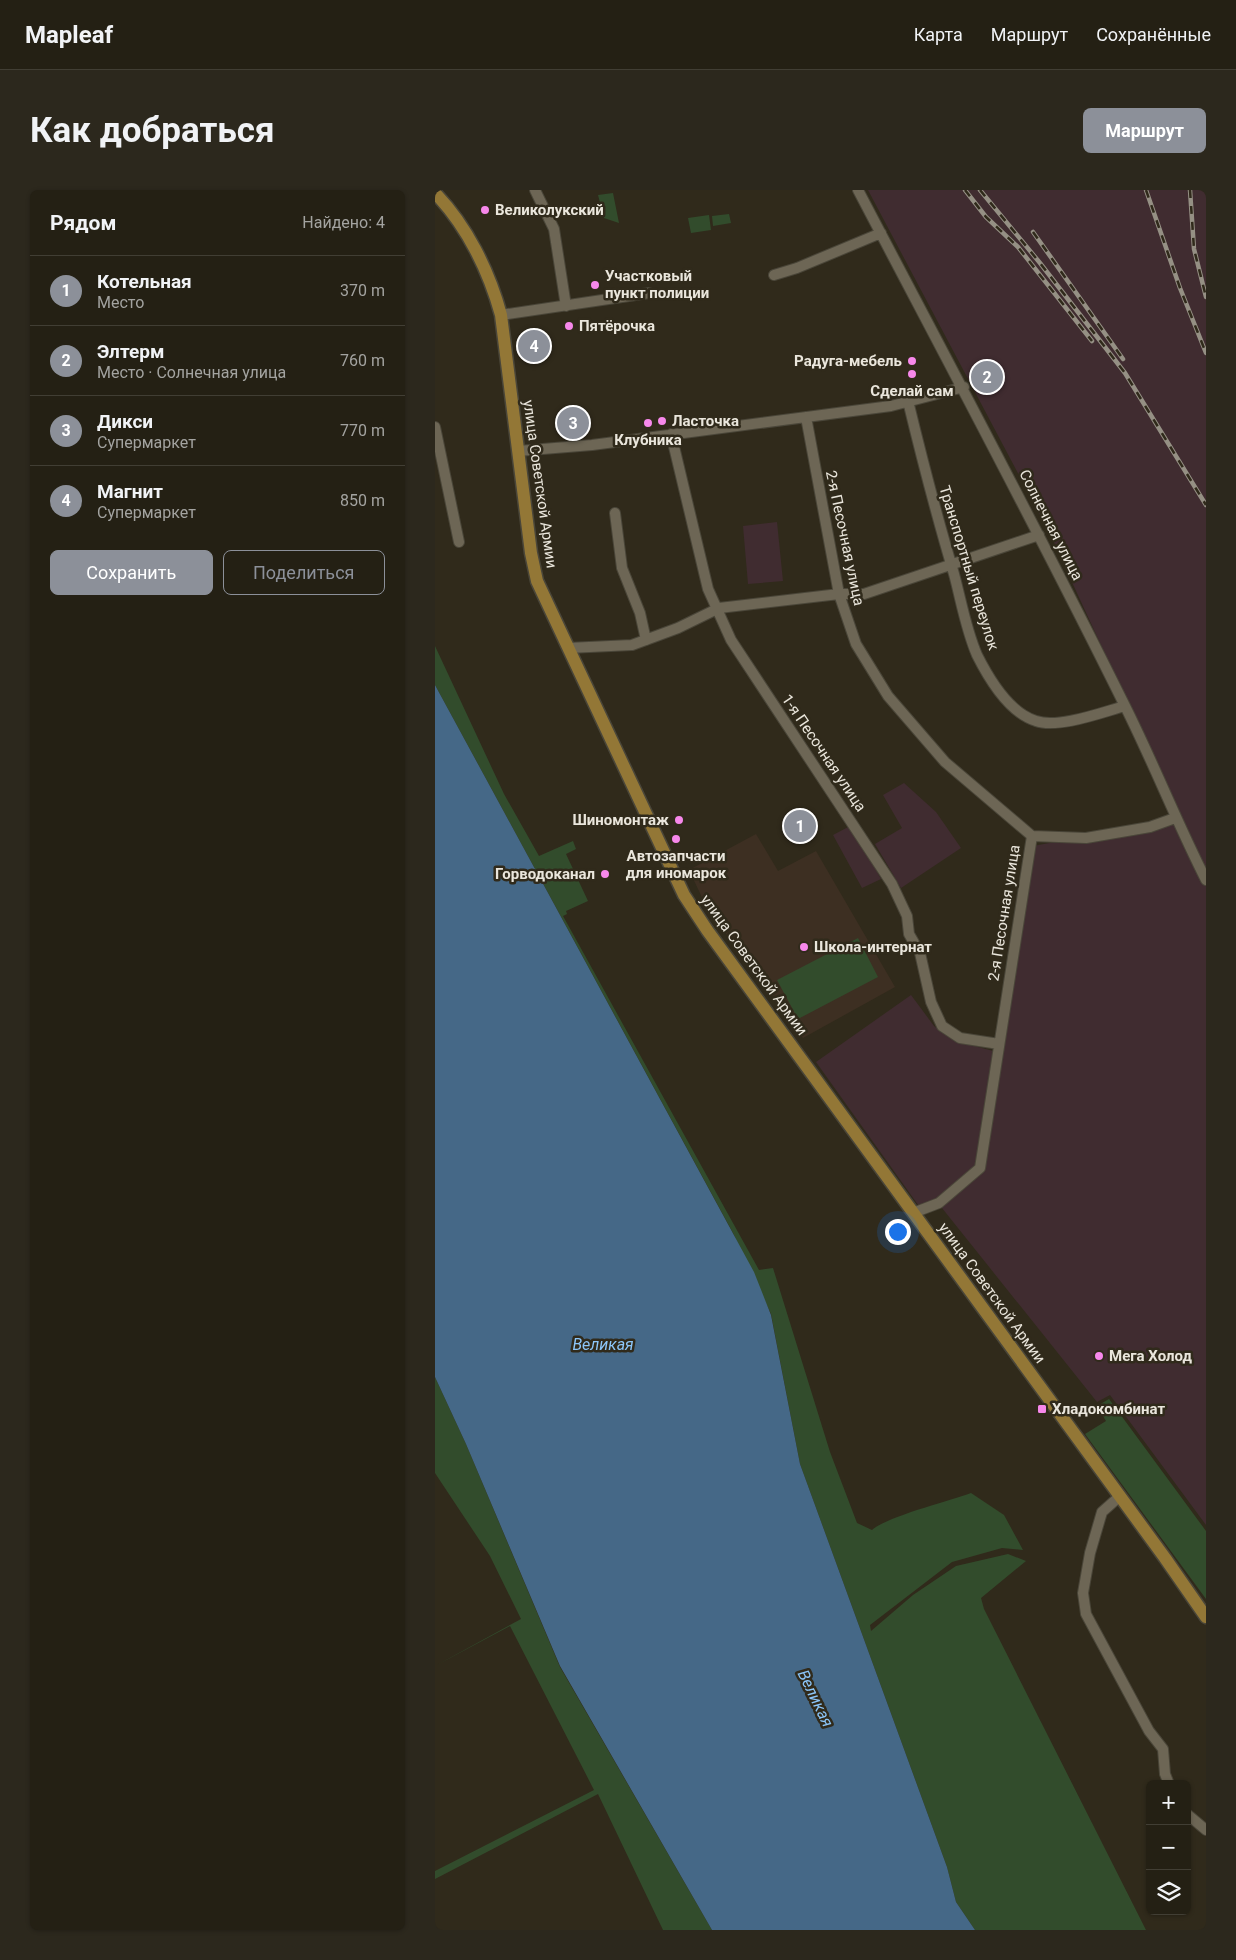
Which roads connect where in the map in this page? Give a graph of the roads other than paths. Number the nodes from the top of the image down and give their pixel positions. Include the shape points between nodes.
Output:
1 (535, 190) edge
2 (858, 190) edge
3 (435, 193) edge
4 (881, 232) junction
5 (774, 275) dead end
6 (649, 293) dead end
7 (566, 306) junction
8 (501, 315) junction
9 (963, 387) junction
10 (908, 401) junction
11 (806, 417) junction
12 (435, 427) edge
13 (671, 434) junction
14 (518, 451) junction
15 (615, 513) dead end
16 (1039, 534) junction
17 (459, 542) dead end
18 (951, 565) junction
19 (839, 594) junction
20 (719, 608) junction
21 (646, 640) junction
22 (568, 648) junction
23 (1125, 706) junction
24 (1175, 818) junction
25 (1032, 836) junction
26 (1206, 880) edge
27 (999, 1044) junction
28 (913, 1213) junction
29 (1120, 1496) junction
30 (1206, 1617) edge
31 (1167, 1780) edge
32 (1191, 1817) edge
33 (1206, 1830) edge

1 - 7 street via 554,229
2 - 4 street, Солнечная улица
3 - 8 main road, улица Советской Армии via 449,207 485,266
4 - 5 street
4 - 9 street, Солнечная улица
6 - 7 street
7 - 8 street
8 - 14 main road, улица Советской Армии
9 - 10 street
9 - 16 street, Солнечная улица
10 - 11 street
10 - 18 street, Транспортный переулок
11 - 13 street
11 - 19 street, 2-я Песочная улица
12 - 17 street
13 - 14 street
13 - 20 street, 1-я Песочная улица via 708,588
14 - 22 main road, улица Советской Армии via 537,580
15 - 21 street via 622,568
16 - 18 street
16 - 23 street, Солнечная улица
18 - 19 street via 864,594
18 - 23 street, Транспортный переулок via 977,654 991,679 1018,713 1038,722 1071,721
19 - 20 street
19 - 25 street, 2-я Песочная улица via 856,644 888,696 945,762
20 - 21 street
20 - 27 street, 1-я Песочная улица via 731,640 892,884 907,916 909,934 920,953 931,1002 942,1026 960,1038
21 - 22 street via 631,645
22 - 28 main road, улица Советской Армии via 684,896
23 - 24 street, Солнечная улица
24 - 25 street via 1086,838
24 - 26 street, Солнечная улица
25 - 27 street, 2-я Песочная улица
27 - 28 street, 2-я Песочная улица via 980,1168 939,1203
28 - 29 main road, улица Советской Армии
29 - 30 main road, улица Советской Армии
29 - 31 street via 1102,1512 1099,1520 1083,1593 1086,1614 1149,1731 1163,1749
32 - 33 street

